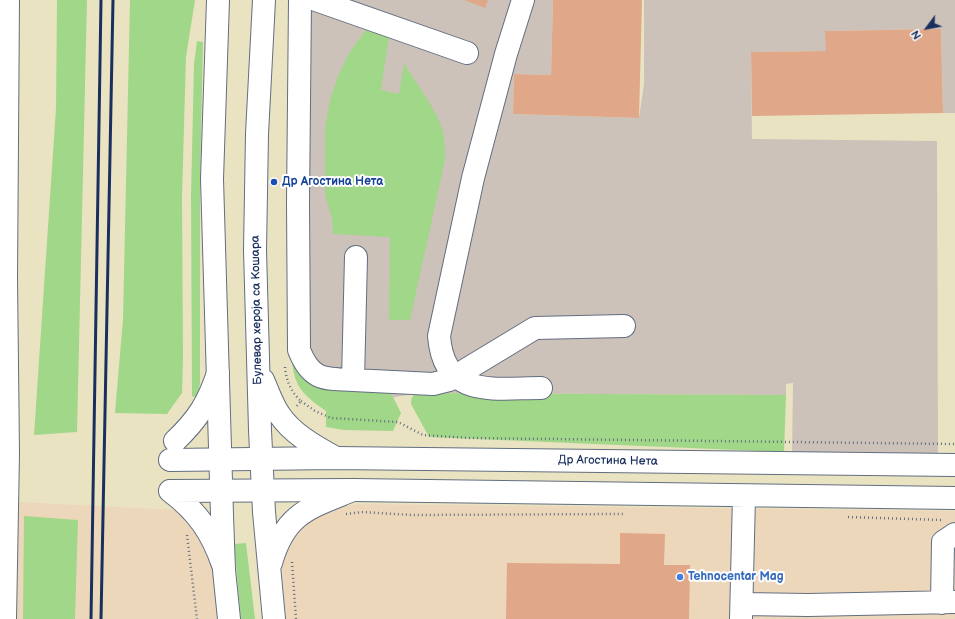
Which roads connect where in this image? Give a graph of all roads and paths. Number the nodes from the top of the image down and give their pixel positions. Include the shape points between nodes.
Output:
1 (8, 0) edge
2 (218, 0) edge
3 (264, 0) edge
4 (300, 0) edge
5 (316, 0) edge
6 (523, 0) edge
7 (467, 53) dead end
8 (4, 113) edge
9 (356, 257) dead end
10 (3, 278) edge
11 (624, 326) dead end
12 (259, 369) junction
13 (218, 373) junction
14 (454, 376) junction
15 (353, 380) junction
16 (541, 388) dead end
17 (301, 401) dead end
18 (955, 444) edge
19 (4, 453) edge
20 (262, 458) junction
21 (336, 458) junction
22 (220, 459) junction
23 (955, 465) edge
24 (4, 488) edge
25 (222, 490) junction
26 (263, 490) junction
27 (353, 490) junction
28 (744, 496) junction
29 (955, 498) edge
30 (623, 514) dead end
31 (343, 515) dead end
32 (845, 517) dead end
33 (951, 527) edge
34 (187, 530) dead end
35 (292, 560) dead end
36 (224, 570) junction
37 (269, 570) junction
38 (948, 602) edge
39 (742, 612) edge
40 (5, 619) edge
41 (197, 619) edge
42 (229, 619) edge
43 (274, 619) edge
44 (296, 619) edge

1 - 8 street
2 - 13 street via 212,179
3 - 12 street, Булевар хероја са Кошара via 257,134 255,242
4 - 15 street via 299,350 315,374 331,379
5 - 7 street
6 - 14 street via 473,178 438,336 443,360
8 - 10 street
9 - 15 street
10 - 19 street
11 - 14 street via 535,328
12 - 20 street, Булевар хероја са Кошара
12 - 21 street via 272,402 284,421 310,443
13 - 22 street
13 - 22 street, Др Агостина Нета via 204,407 172,451
14 - 15 street via 433,384
14 - 16 street via 471,385 484,388
17 - 18 path via 331,418 398,422 424,435 470,438
19 - 24 street
20 - 21 street, Др Агостина Нета
20 - 22 street, Др Агостина Нета
20 - 26 street, Булевар хероја са Кошара
21 - 23 street, Др Агостина Нета
22 - 25 street
24 - 40 street
25 - 26 street
25 - 36 street
25 - 36 street via 170,491 202,522 216,546
26 - 27 street
26 - 37 street, Булевар хероја са Кошара
27 - 28 street
27 - 37 street via 308,509 293,520 274,550
28 - 29 street
28 - 39 street
30 - 31 path via 412,515 363,512
32 - 33 path
33 - 38 street via 943,542
34 - 41 path
35 - 44 path
36 - 42 street
37 - 43 street, Булевар хероја са Кошара
38 - 39 street via 808,605

